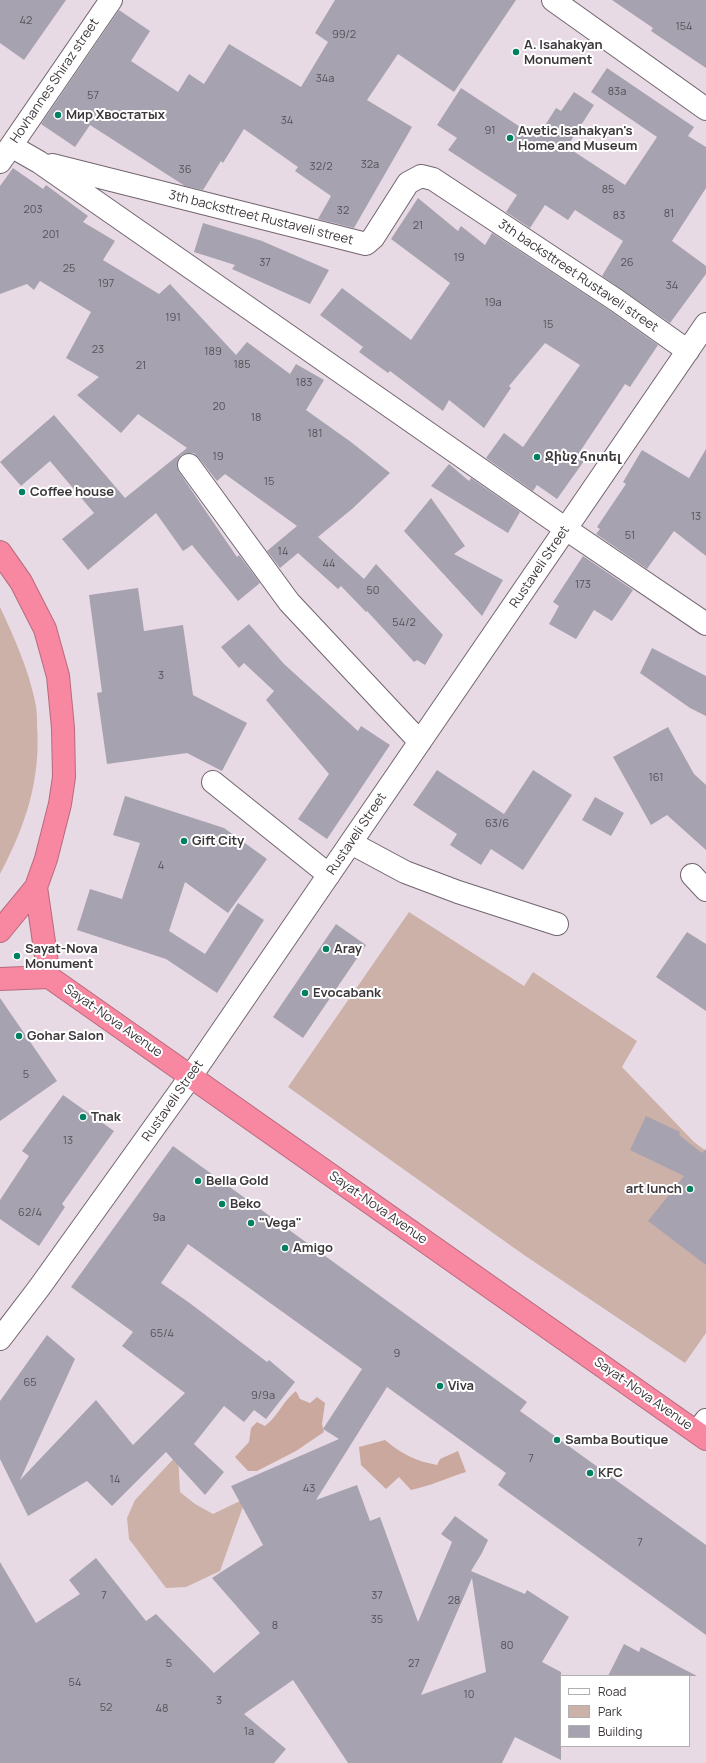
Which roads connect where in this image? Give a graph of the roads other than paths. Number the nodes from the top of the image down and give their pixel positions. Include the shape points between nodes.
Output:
1 (111, 0) edge
2 (553, 0) edge
3 (706, 109) edge
4 (6, 154) edge
5 (39, 162) junction
6 (706, 324) edge
7 (688, 350) junction
8 (189, 465) dead end
9 (566, 529) junction
10 (0, 552) edge
11 (706, 624) edge
12 (420, 742) junction
13 (213, 782) dead end
14 (351, 843) junction
15 (329, 875) junction
16 (36, 887) junction
17 (557, 924) dead end
18 (0, 931) edge
19 (49, 977) junction
20 (0, 979) edge
21 (191, 1076) junction
22 (0, 1339) edge
23 (703, 1430) edge

1 - 4 street, Hovhannes Shiraz street
2 - 3 street
4 - 5 street
5 - 7 street, 3th backsttreet Rustaveli street via 366,244 373,238 408,183 421,176 433,179
5 - 9 street
6 - 7 street, Rustaveli Street
7 - 9 street, Rustaveli Street
8 - 12 street via 289,602
9 - 11 street
9 - 12 street, Rustaveli Street
10 - 16 highway via 22,582 45,629 58,676 64,777 59,811
12 - 14 street, Rustaveli Street
13 - 15 street
14 - 15 street, Rustaveli Street
14 - 17 street via 405,872
15 - 21 street, Rustaveli Street
16 - 18 highway
16 - 19 highway
19 - 20 highway
19 - 21 highway, Sayat-Nova Avenue
21 - 22 street, Rustaveli Street
21 - 23 highway, Sayat-Nova Avenue

